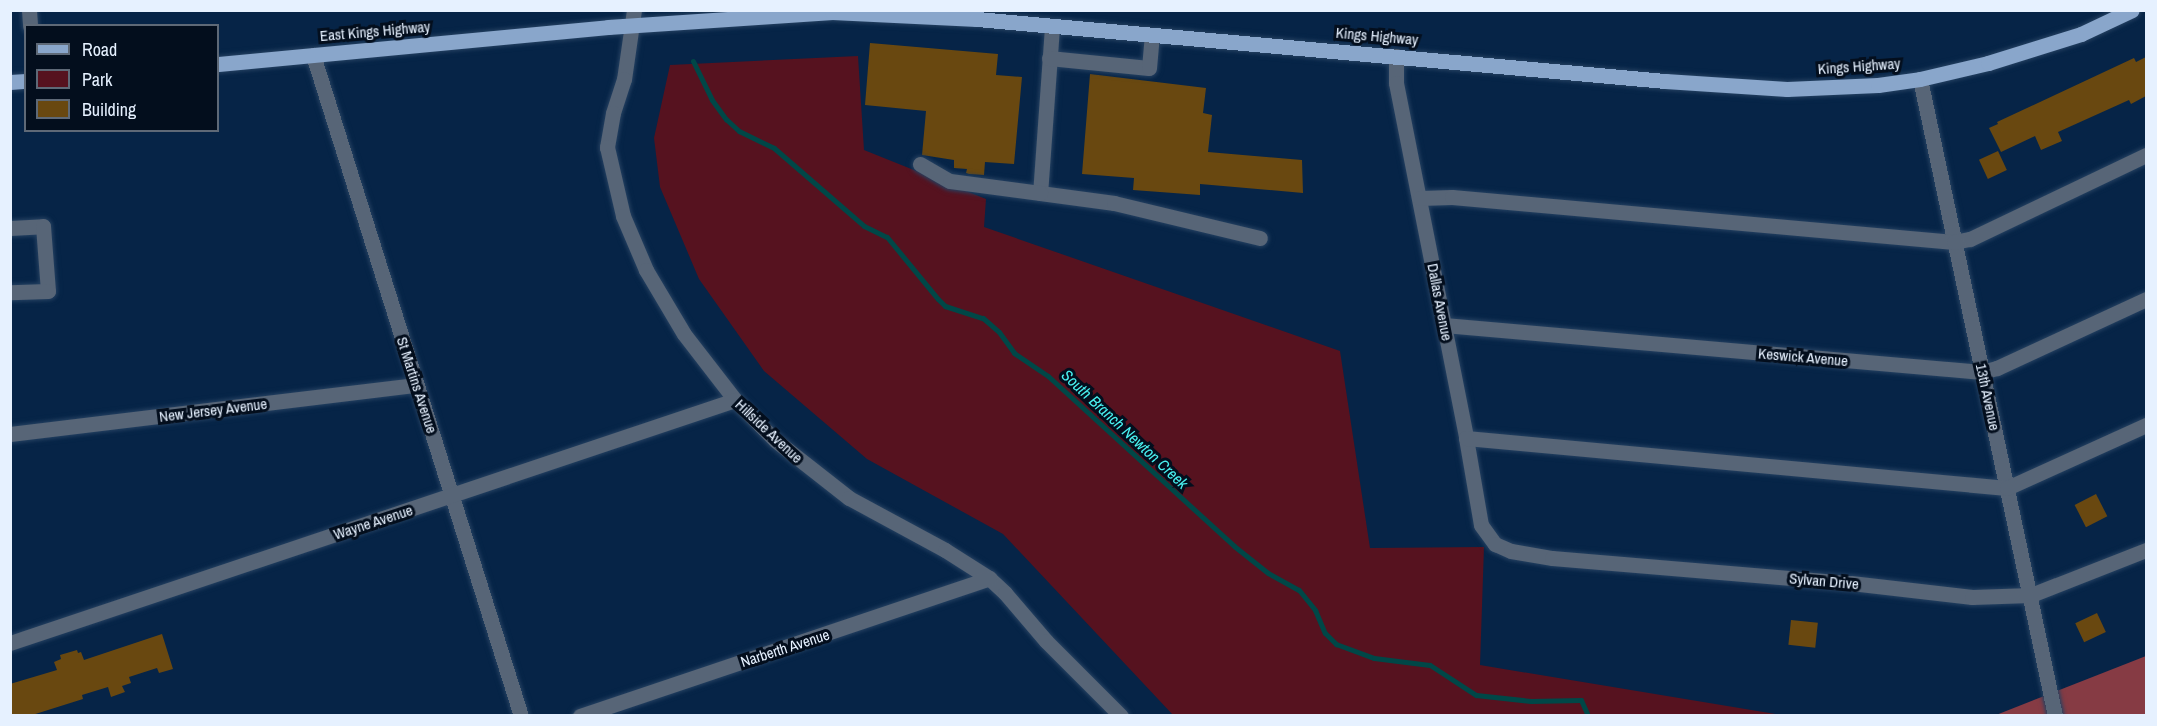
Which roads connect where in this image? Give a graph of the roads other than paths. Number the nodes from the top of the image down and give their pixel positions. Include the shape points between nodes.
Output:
1 (634, 10) edge
2 (2132, 10) edge
3 (976, 15) edge
4 (608, 27) joint
5 (632, 27) junction
6 (1052, 27) junction
7 (1152, 36) junction
8 (313, 55) junction
9 (1396, 56) junction
10 (1049, 58) junction
11 (219, 64) edge
12 (1920, 79) junction
13 (2146, 155) edge
14 (920, 164) dead end
15 (1040, 193) junction
16 (1420, 198) junction
17 (10, 228) edge
18 (1260, 238) dead end
19 (1954, 242) junction
20 (10, 292) edge
21 (2146, 299) edge
22 (1444, 325) junction
23 (1982, 372) junction
24 (416, 385) junction
25 (735, 400) junction
26 (2146, 425) edge
27 (10, 435) edge
28 (1466, 438) junction
29 (2007, 488) junction
30 (453, 495) junction
31 (1495, 544) joint
32 (2146, 550) edge
33 (989, 578) junction
34 (2031, 595) junction
35 (10, 643) edge
36 (521, 716) edge
37 (580, 716) edge
38 (1121, 716) edge
39 (2055, 716) edge

1 - 5 street, Hillside Avenue
2 - 12 main road, Kings Highway via 2081,34
3 - 5 main road, Kings Highway via 832,12
3 - 6 main road, Kings Highway
4 - 5 main road, Kings Highway
4 - 8 main road, East Kings Highway
5 - 25 street, Hillside Avenue via 607,147 613,182 646,270 684,334
6 - 7 main road, Kings Highway
6 - 10 street
7 - 9 main road, Kings Highway
7 - 10 street via 1149,68
8 - 11 main road, East Kings Highway
8 - 24 street, St Martins Avenue
9 - 12 main road, Kings Highway via 1787,89
9 - 16 street, Dallas Avenue via 1396,83
10 - 15 street
12 - 19 street, 13th Avenue
13 - 19 street via 1970,239
14 - 15 street via 950,181
15 - 18 street via 1114,203
16 - 19 street via 1452,197
16 - 22 street, Dallas Avenue
17 - 20 street via 43,226 48,291
19 - 23 street, 13th Avenue
21 - 23 street, Keswick Avenue
22 - 23 street, Keswick Avenue
22 - 28 street, Dallas Avenue
23 - 29 street, 13th Avenue
24 - 27 street, New Jersey Avenue
24 - 30 street, St Martins Avenue
25 - 30 street, Wayne Avenue
25 - 33 street, Hillside Avenue via 775,440 849,498
26 - 29 street
28 - 29 street
28 - 31 street, Dallas Avenue via 1481,525
29 - 34 street, 13th Avenue
30 - 35 street, Wayne Avenue
30 - 36 street, St Martins Avenue
31 - 34 street, Sylvan Drive via 1552,558 1971,597
32 - 34 street, Sylvan Drive
33 - 37 street, Narberth Avenue
33 - 38 street, Hillside Avenue
34 - 39 street, 13th Avenue

